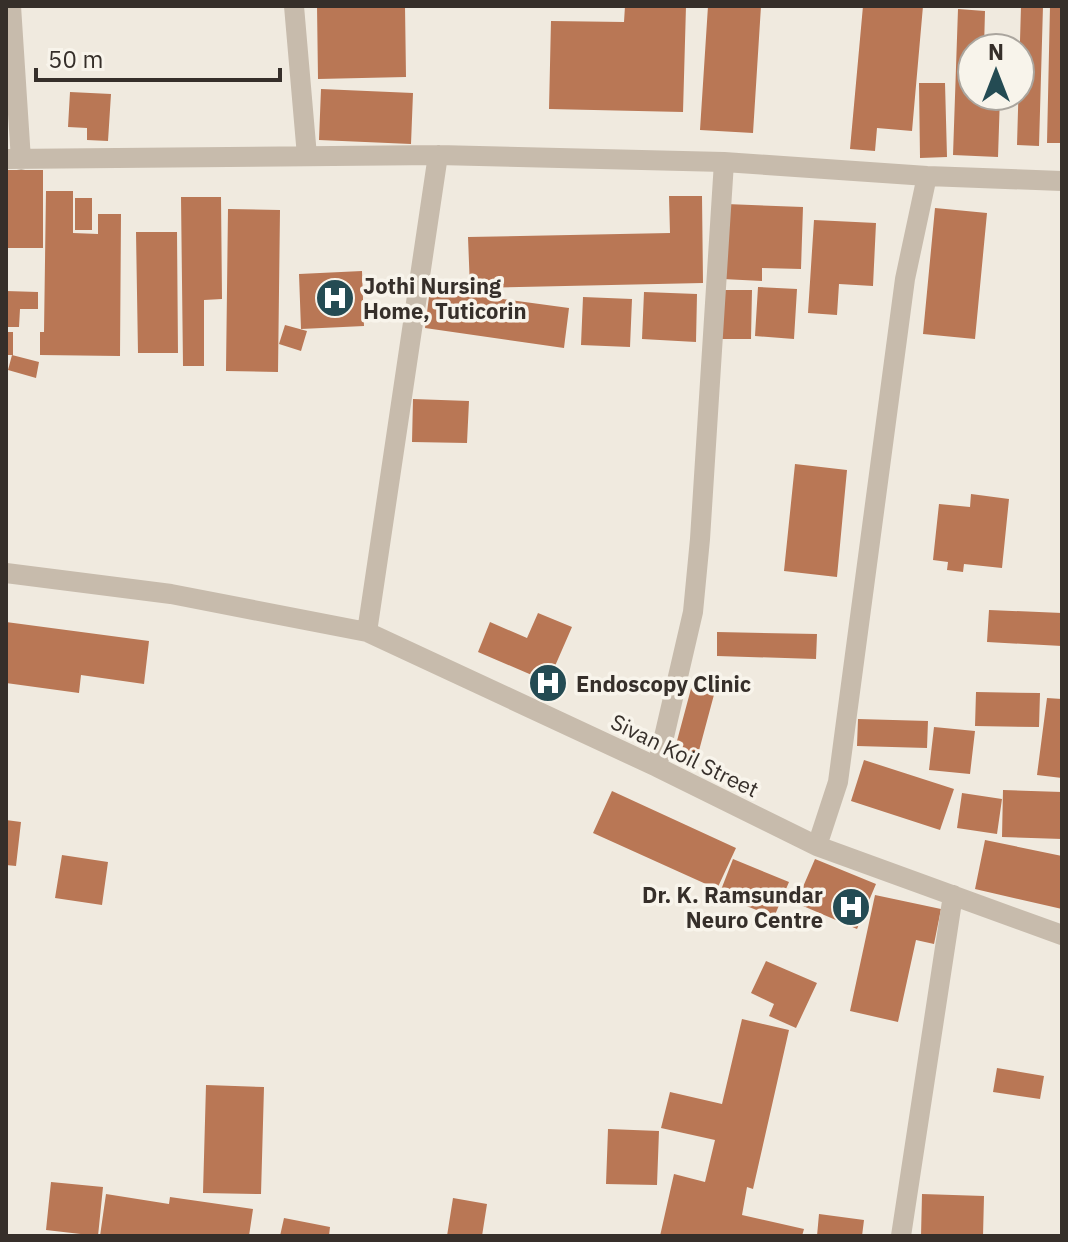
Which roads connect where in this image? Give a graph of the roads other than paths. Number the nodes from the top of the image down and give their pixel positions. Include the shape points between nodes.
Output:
1 (11, 6) edge
2 (294, 6) edge
3 (438, 155) junction
4 (307, 156) junction
5 (14, 160) edge
6 (724, 162) junction
7 (927, 176) junction
8 (1062, 181) edge
9 (6, 573) edge
10 (367, 632) junction
11 (657, 767) junction
12 (817, 846) junction
13 (953, 895) junction
14 (1062, 935) edge
15 (901, 1236) edge

1 - 5 street
2 - 4 street
3 - 4 street
3 - 6 street
3 - 10 street
4 - 5 street
6 - 7 street
6 - 11 street via 693,612
7 - 8 street
7 - 12 street via 903,294 838,782
9 - 10 street, Sivan Koil Street via 171,594
10 - 11 street, Sivan Koil Street
11 - 12 street, Sivan Koil Street
12 - 13 street, Sivan Koil Street
13 - 14 street, Sivan Koil Street
13 - 15 street

